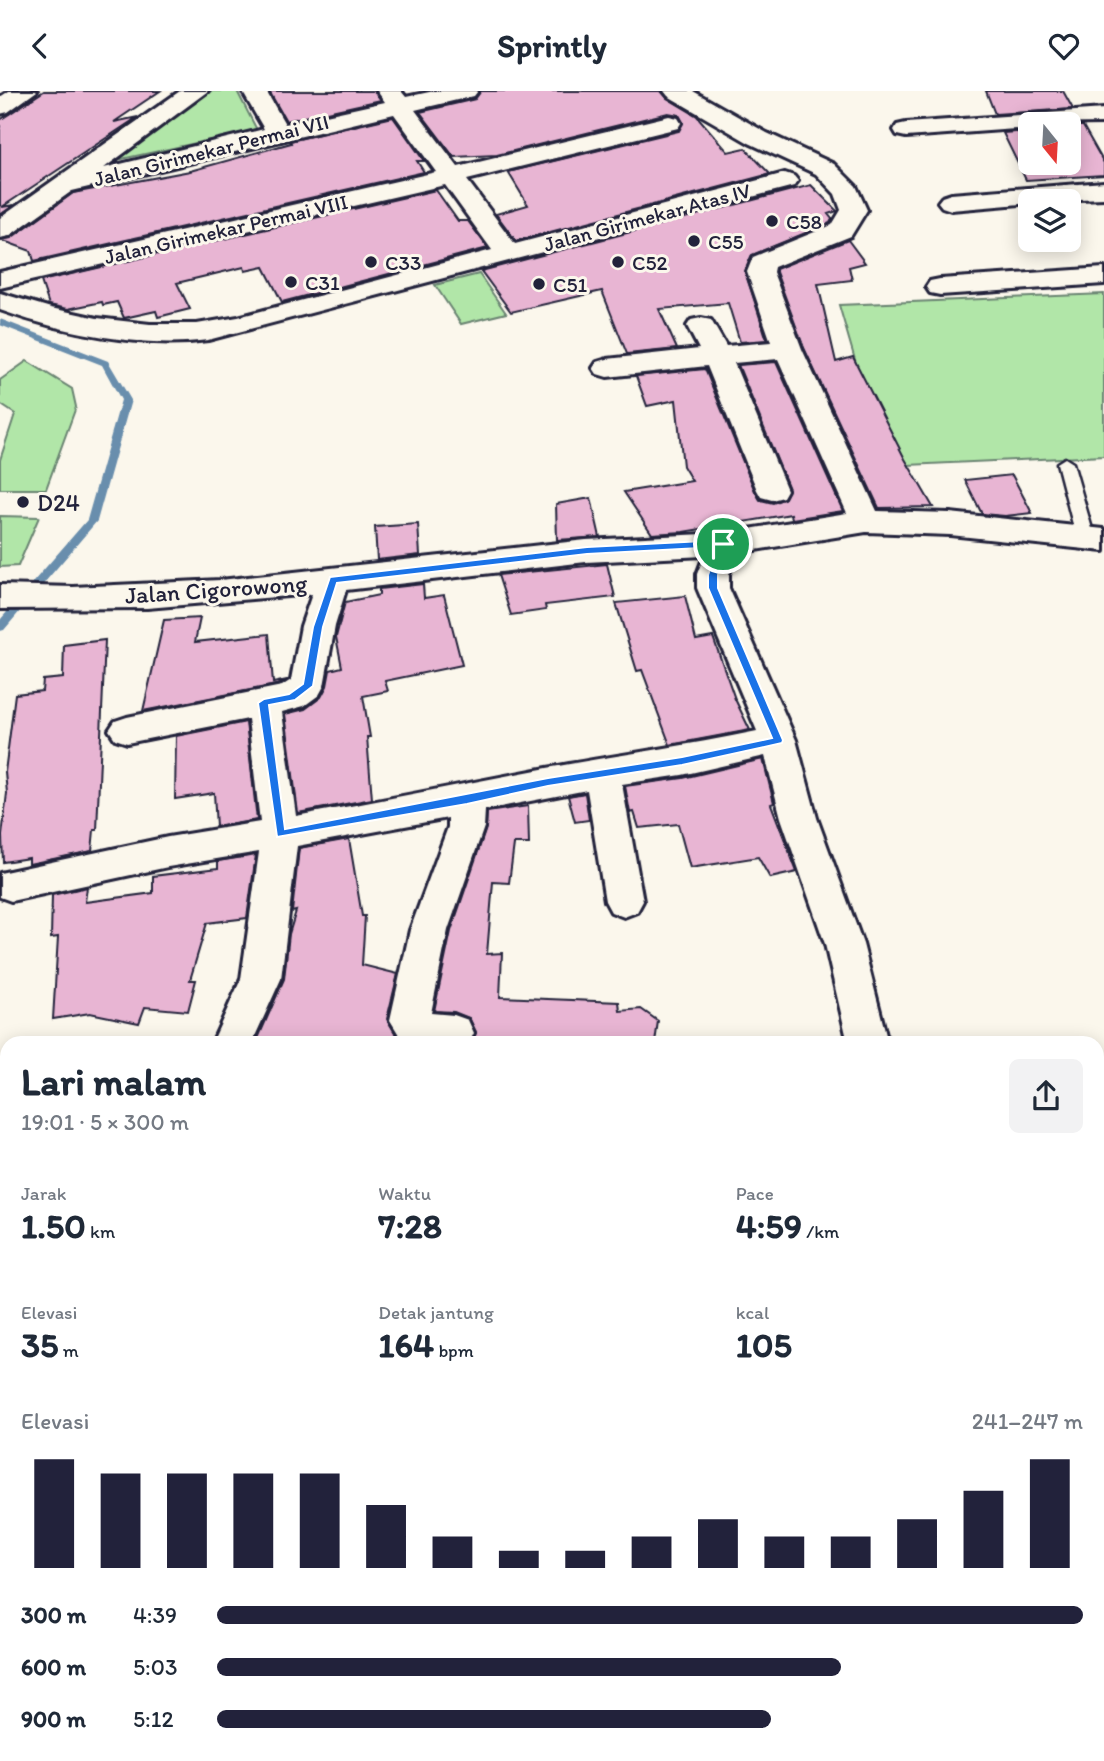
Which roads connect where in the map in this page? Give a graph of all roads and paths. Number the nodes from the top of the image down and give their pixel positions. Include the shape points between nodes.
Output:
1 (25, 91) edge
2 (196, 91) edge
3 (254, 91) edge
4 (466, 91) edge
5 (676, 91) edge
6 (395, 98) edge
7 (0, 107) edge
8 (1104, 116) edge
9 (669, 123) dead end
10 (906, 130) dead end
11 (278, 133) junction
12 (453, 176) junction
13 (785, 181) dead end
14 (61, 186) junction
15 (1104, 190) edge
16 (951, 202) dead end
17 (0, 230) edge
18 (508, 253) junction
19 (1104, 276) edge
20 (0, 280) edge
21 (940, 287) dead end
22 (0, 302) edge
23 (701, 325) dead end
24 (788, 349) junction
25 (717, 356) junction
26 (607, 368) dead end
27 (1065, 463) dead end
28 (772, 490) dead end
29 (866, 521) junction
30 (1095, 538) edge
31 (723, 544) junction
32 (333, 580) junction
33 (0, 597) edge
34 (264, 703) junction
35 (127, 730) dead end
36 (778, 740) junction
37 (602, 773) junction
38 (467, 800) junction
39 (281, 834) junction
40 (11, 885) dead end
41 (624, 901) dead end
42 (454, 1033) dead end
43 (235, 1036) edge
44 (865, 1036) edge

1 - 7 street
2 - 14 street
3 - 11 street
4 - 6 street, Jalan Girimekar Permai VII
5 - 24 street via 758,138 825,169 847,191 855,210 842,230 762,263 760,272
6 - 11 street, Jalan Girimekar Permai VII
6 - 12 street
8 - 10 street
9 - 12 street, Jalan Girimekar Permai VIII
11 - 14 street, Jalan Girimekar Permai VII
12 - 18 street
12 - 20 street, Jalan Girimekar Permai VIII
13 - 18 street, Jalan Girimekar Atas IV
14 - 17 street
15 - 16 street
18 - 22 street, Jalan Girimekar Atas IV via 197,333 87,324
19 - 21 street
23 - 25 street
24 - 25 street
24 - 29 street
25 - 26 street
25 - 28 street
27 - 30 lane
29 - 30 street, Jalan Cigorowong
29 - 31 street, Jalan Cigorowong
31 - 32 street, Jalan Cigorowong via 587,551
31 - 36 street via 713,588
32 - 33 street, Jalan Cigorowong via 51,600
32 - 34 street via 307,686 292,697
34 - 35 street
34 - 39 street
36 - 37 street
36 - 44 street via 799,818 844,944
37 - 38 street
37 - 41 street
38 - 39 street
38 - 42 street via 467,827 429,930 410,1020 417,1030
39 - 40 street
39 - 43 street via 261,979

